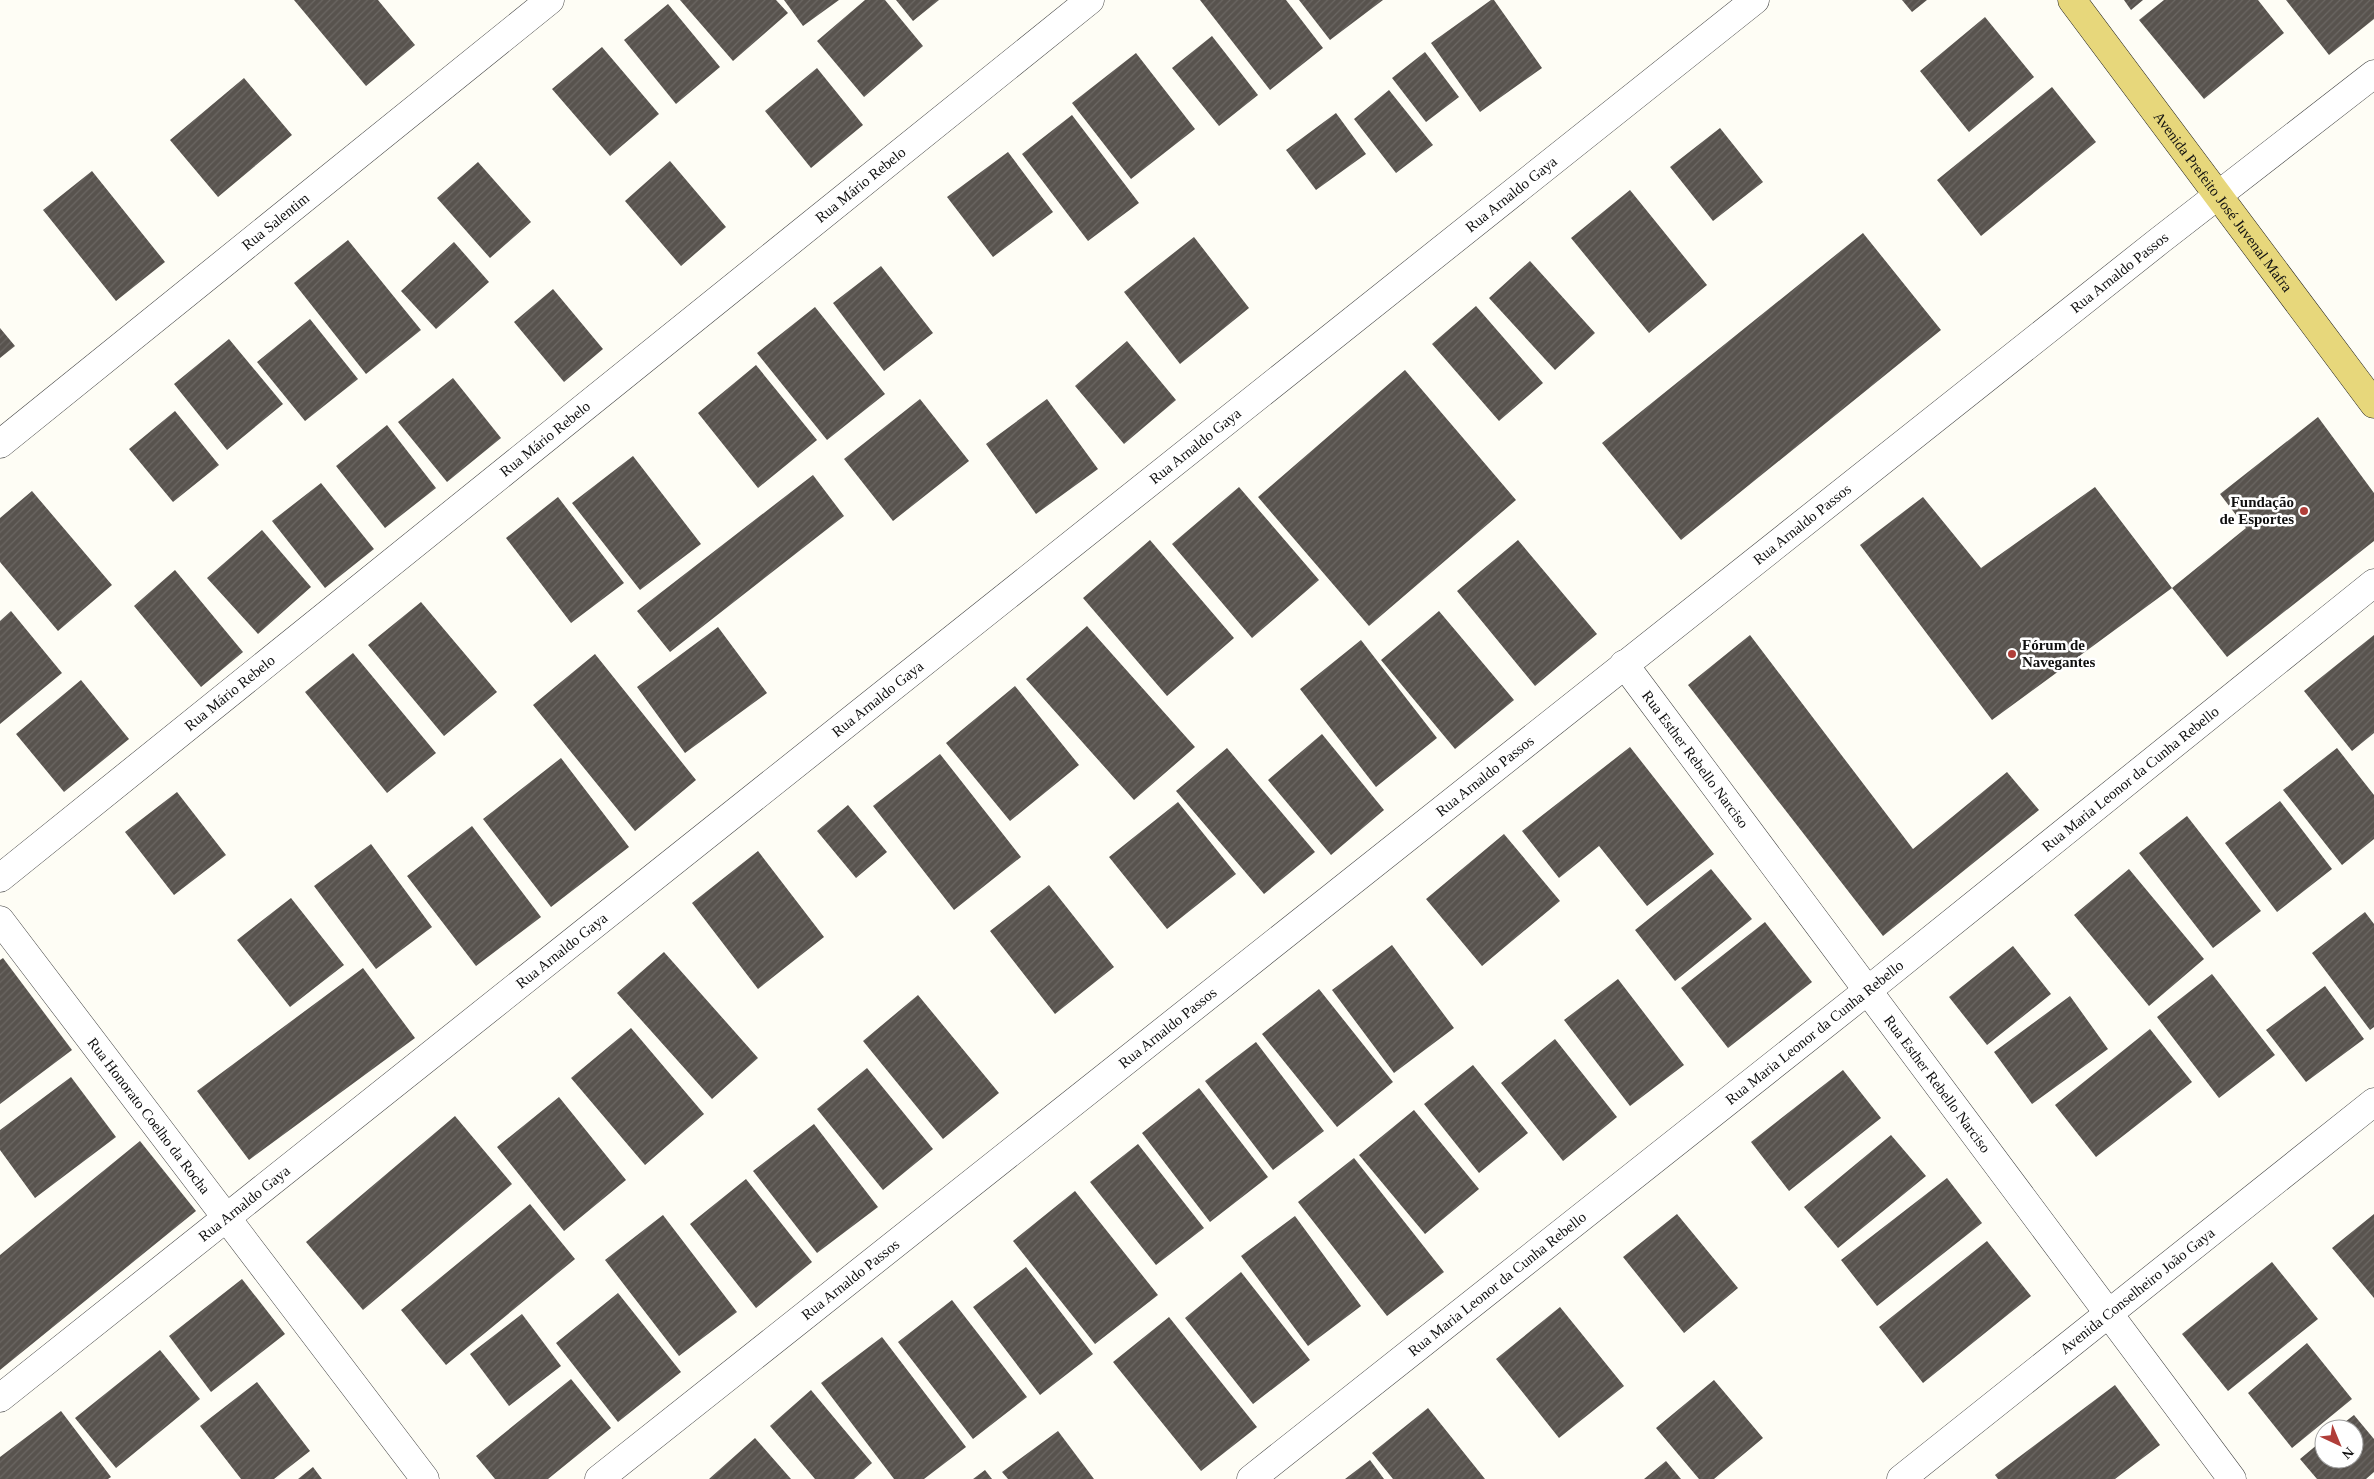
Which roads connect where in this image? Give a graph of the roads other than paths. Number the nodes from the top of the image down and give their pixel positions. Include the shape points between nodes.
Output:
1 (550, 0) edge
2 (1090, 0) edge
3 (1755, 0) edge
4 (2072, 0) edge
5 (2374, 74) edge
6 (2217, 195) junction
7 (2374, 404) edge
8 (0, 444) edge
9 (2374, 583) edge
10 (1624, 664) junction
11 (0, 878) edge
12 (0, 920) edge
13 (1868, 991) junction
14 (2374, 1102) edge
15 (226, 1218) junction
16 (2109, 1315) junction
17 (0, 1398) edge
18 (425, 1479) edge
19 (599, 1479) edge
20 (1251, 1479) edge
21 (1901, 1479) edge
22 (2232, 1479) edge

1 - 8 street, Rua Salentim
2 - 11 street, Rua Mário Rebelo
3 - 15 street, Rua Arnaldo Gaya
4 - 6 main road, Avenida Prefeito José Juvenal Mafra
5 - 6 street, Rua Arnaldo Passos
6 - 7 main road, Avenida Prefeito José Juvenal Mafra
6 - 10 street, Rua Arnaldo Passos
9 - 13 street, Rua Maria Leonor da Cunha Rebello
10 - 13 street, Rua Esther Rebello Narciso
10 - 19 street, Rua Arnaldo Passos
12 - 15 street, Rua Honorato Coelho da Rocha
13 - 16 street, Rua Esther Rebello Narciso
13 - 20 street, Rua Maria Leonor da Cunha Rebello
14 - 16 street, Avenida Conselheiro João Gaya
15 - 17 street, Rua Arnaldo Gaya
15 - 18 street, Rua Honorato Coelho da Rocha
16 - 21 street, Avenida Conselheiro João Gaya
16 - 22 street, Rua Esther Rebello Narciso

